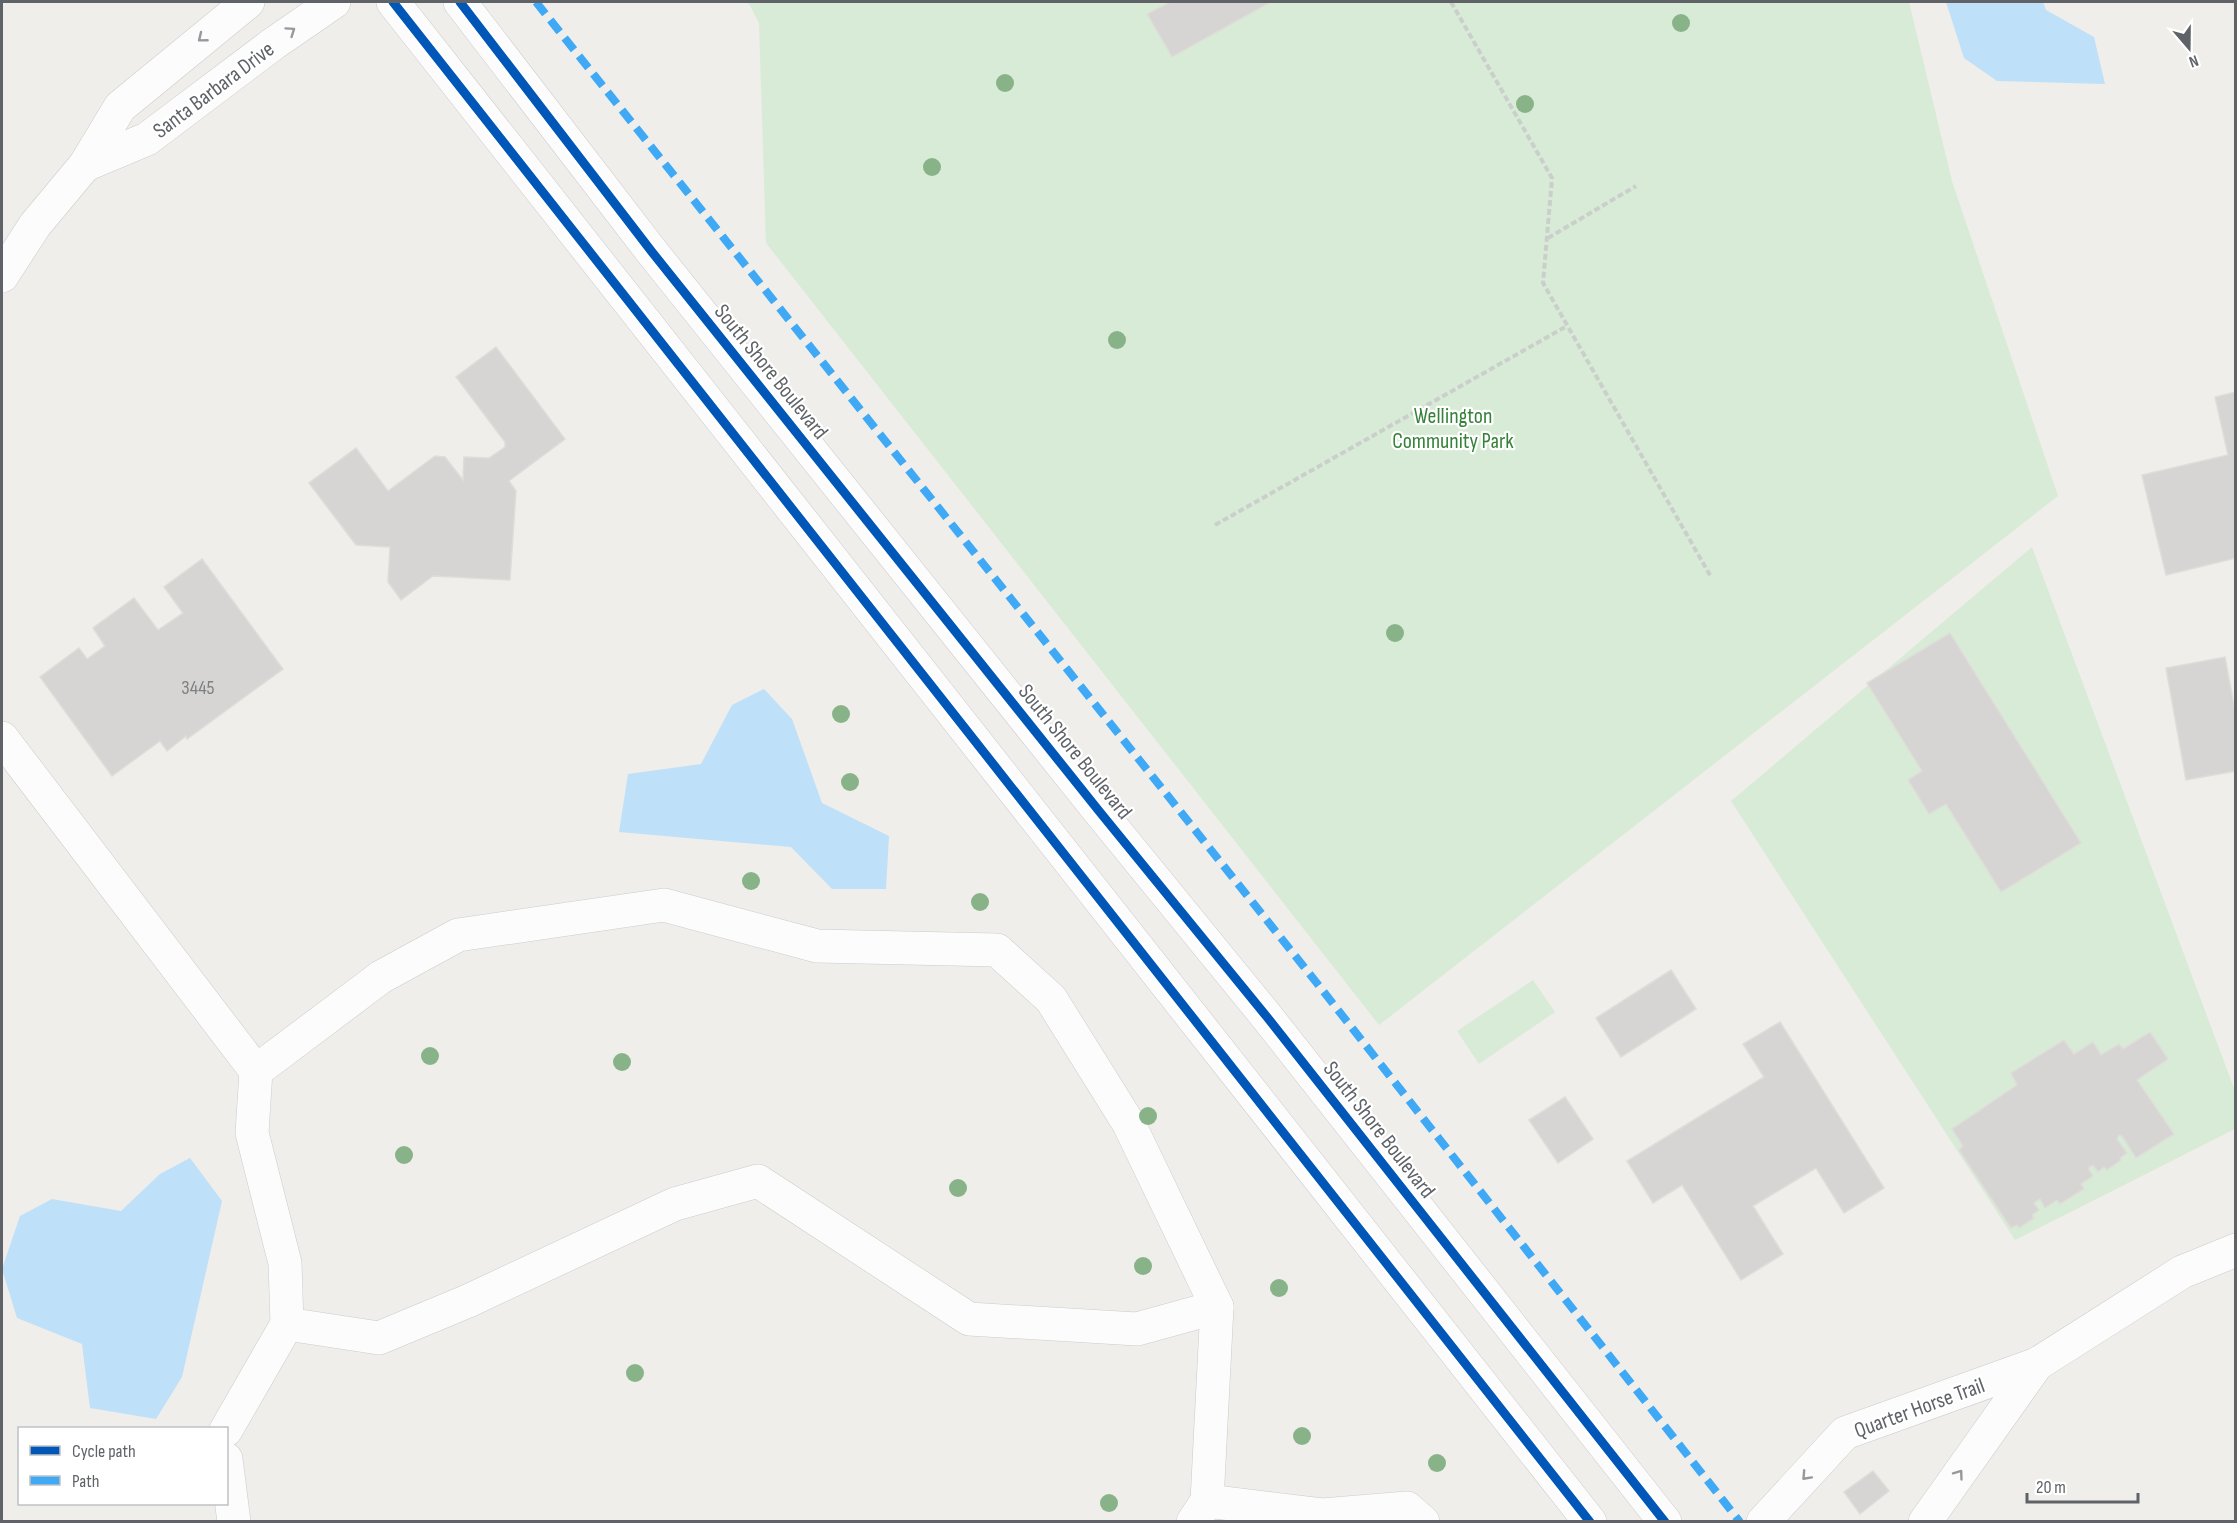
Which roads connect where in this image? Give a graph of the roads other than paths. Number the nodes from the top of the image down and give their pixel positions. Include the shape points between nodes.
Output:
1 (248, 2) edge
2 (334, 2) edge
3 (393, 2) edge
4 (460, 2) edge
5 (85, 165) junction
6 (2, 276) edge
7 (2, 738) edge
8 (256, 1071) junction
9 (2235, 1250) edge
10 (1217, 1307) junction
11 (286, 1324) junction
12 (2037, 1364) junction
13 (228, 1427) edge
14 (228, 1474) edge
15 (1200, 1511) edge
16 (234, 1521) edge
17 (1423, 1521) edge
18 (1590, 1521) edge
19 (1665, 1521) edge
20 (1763, 1521) edge
21 (1925, 1521) edge

1 -> 5 street, Santa Barbara Drive via 120,107
5 -> 2 street, Santa Barbara Drive via 147,139
3 - 18 street
4 - 19 street, South Shore Boulevard via 652,252 1267,1017
5 - 6 street, Santa Barbara Drive via 35,225
7 - 8 street
8 - 10 street via 381,977 458,935 664,905 817,946 997,950 1051,999 1129,1124
8 - 11 street via 252,1133 285,1263
9 - 12 street, Quarter Horse Trail via 2182,1272
10 - 11 street via 1137,1329 969,1319 758,1181 675,1204 379,1338
10 - 15 street
11 - 13 street
12 -> 20 street, Quarter Horse Trail via 1845,1433
21 -> 12 street, Quarter Horse Trail
14 - 16 street
15 - 17 street via 1322,1515 1407,1508

